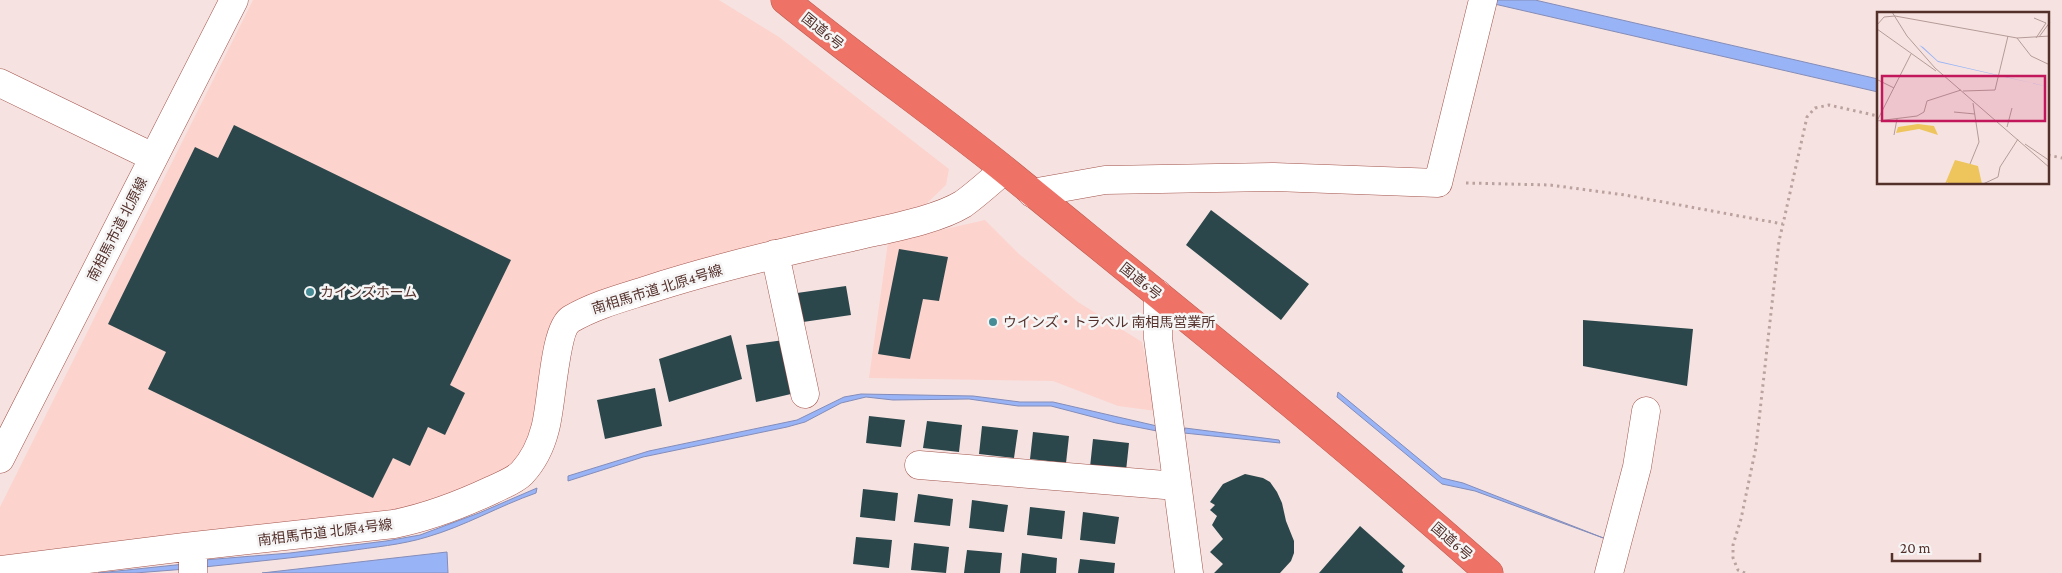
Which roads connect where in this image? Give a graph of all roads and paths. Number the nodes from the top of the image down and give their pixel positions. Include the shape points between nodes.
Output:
1 (234, 0) edge
2 (785, 0) edge
3 (1482, 5) edge
4 (0, 82) edge
5 (1877, 116) edge
6 (154, 158) junction
7 (1004, 170) junction
8 (1438, 183) junction
9 (1032, 193) junction
10 (1782, 224) junction
11 (775, 254) junction
12 (1158, 294) junction
13 (806, 394) dead end
14 (1646, 412) dead end
15 (0, 459) edge
16 (919, 465) dead end
17 (1177, 486) junction
18 (193, 546) junction
19 (0, 570) edge
20 (193, 573) edge
21 (1189, 573) edge
22 (1489, 573) edge
23 (1609, 573) edge
24 (1745, 573) edge

1 - 6 street, 南相馬市道 北原線
2 - 7 highway, 国道6号
3 - 8 street
4 - 6 street
5 - 10 path via 1829,105 1815,108 1807,117
6 - 15 street, 南相馬市道 北原線
7 - 9 highway, 国道6号
7 - 11 street, 南相馬市道 北原4号線 via 962,204 935,216
8 - 9 street via 1274,177 1105,180
8 - 10 path via 1550,185 1625,195
9 - 12 highway, 国道6号
10 - 24 path via 1756,447 1733,545 1733,558 1738,570
11 - 13 street
11 - 18 street, 南相馬市道 北原4号線 via 610,302 569,320 558,342 550,407 540,444 513,480 448,509 403,522
12 - 17 street via 1158,338
12 - 22 highway, 国道6号
14 - 23 street via 1637,467
16 - 17 street
17 - 21 street
18 - 19 street, 南相馬市道 北原4号線
18 - 20 street

